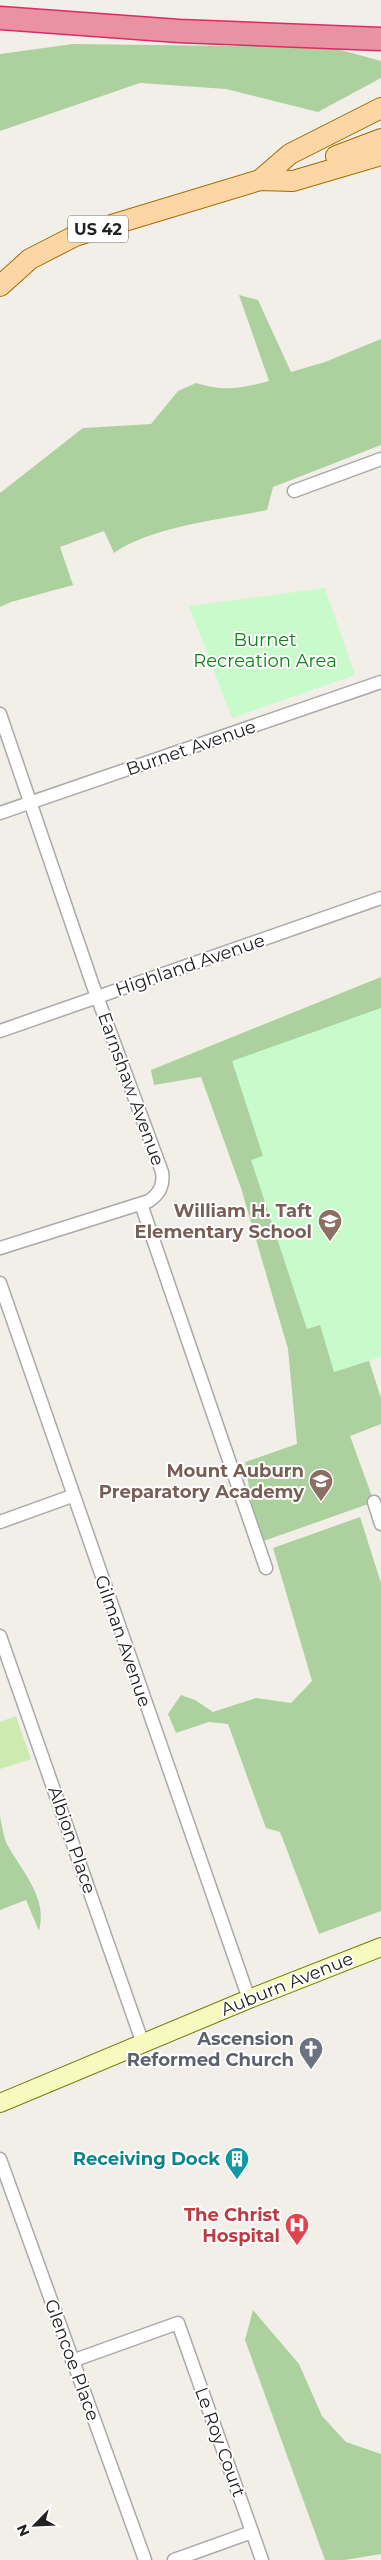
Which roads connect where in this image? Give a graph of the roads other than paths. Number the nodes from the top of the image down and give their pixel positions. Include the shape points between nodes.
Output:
1 (0, 18) edge
2 (381, 38) edge
3 (381, 108) edge
4 (381, 138) edge
5 (381, 155) edge
6 (314, 175) junction
7 (260, 180) junction
8 (0, 286) edge
9 (381, 459) edge
10 (294, 491) dead end
11 (381, 682) edge
12 (0, 714) edge
13 (31, 802) junction
14 (0, 813) edge
15 (381, 898) edge
16 (97, 997) junction
17 (0, 1031) edge
18 (141, 1204) junction
19 (0, 1248) edge
20 (0, 1283) edge
21 (72, 1496) junction
22 (374, 1502) dead end
23 (0, 1522) edge
24 (381, 1524) edge
25 (266, 1568) dead end
26 (0, 1636) edge
27 (381, 1947) edge
28 (249, 1999) junction
29 (143, 2044) junction
30 (0, 2103) edge
31 (0, 2159) edge
32 (72, 2361) junction
33 (252, 2532) junction
34 (145, 2560) edge
35 (174, 2560) edge
36 (262, 2560) edge

1 - 2 highway via 189,31
3 - 7 main road, US 42 via 290,154
4 - 6 main road via 330,158
5 - 6 main road, US 42
6 - 7 main road, US 42 via 292,181
7 - 8 main road, US 42 via 75,236 30,259
9 - 10 street
11 - 13 street, Burnet Avenue
12 - 13 street, Earnshaw Avenue
13 - 14 street, Burnet Avenue
13 - 16 street, Earnshaw Avenue
15 - 16 street, Highland Avenue
16 - 17 street, Highland Avenue
16 - 18 street, Earnshaw Avenue via 162,1172 163,1181 156,1196
18 - 19 street
18 - 25 street
20 - 21 street, Gilman Avenue
21 - 23 street
21 - 28 street, Gilman Avenue
22 - 24 street
26 - 29 street, Albion Place
27 - 28 main road, Auburn Avenue
28 - 29 main road, Auburn Avenue
29 - 30 main road, Auburn Avenue
31 - 32 street, Glencoe Place
32 - 33 street, Le Roy Court via 178,2323
32 - 34 street, Glencoe Place
33 - 35 street
33 - 36 street, Le Roy Court

